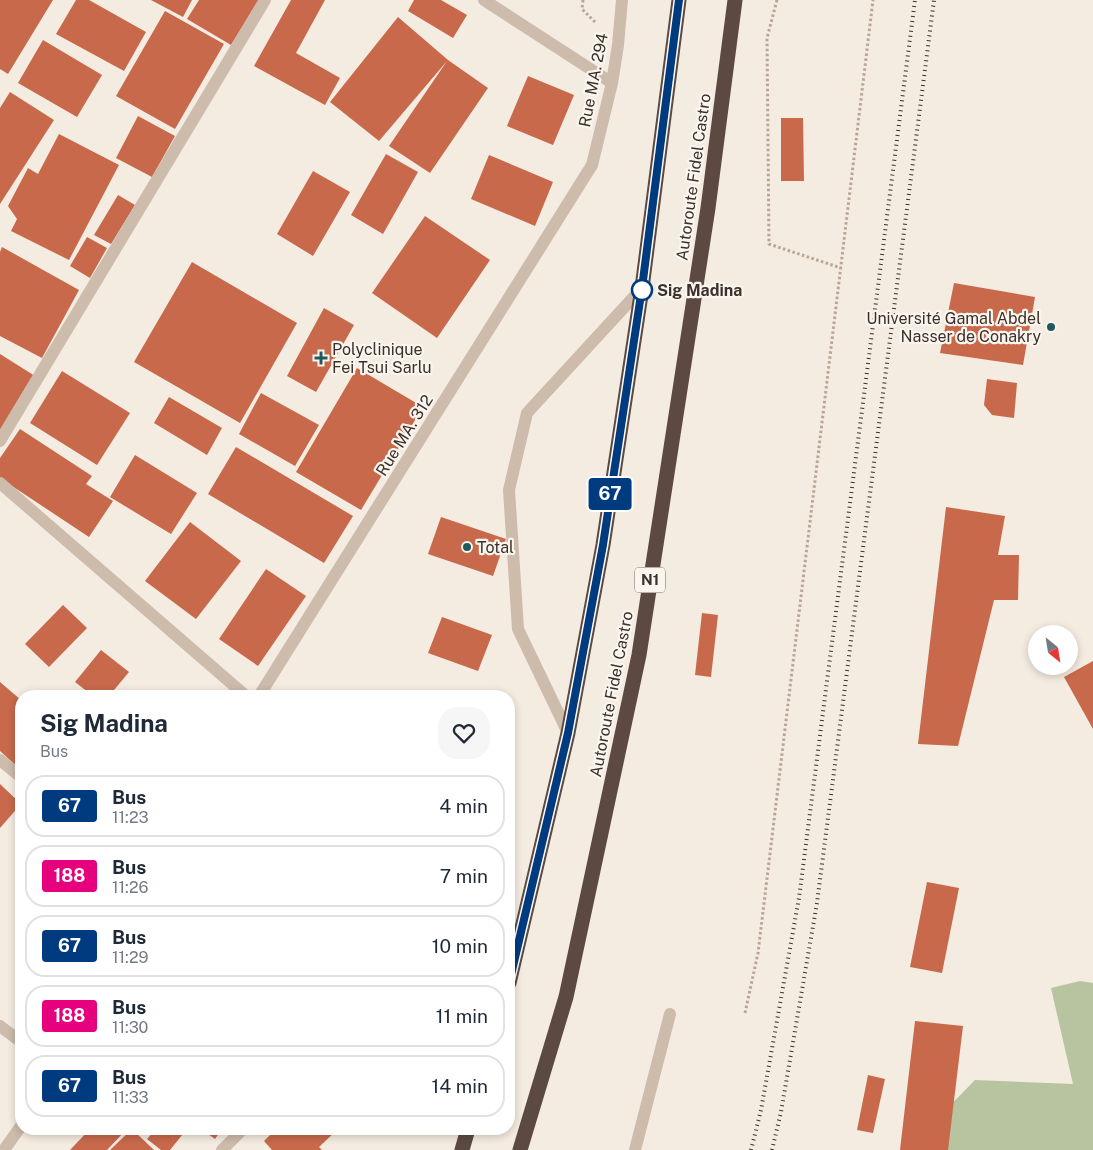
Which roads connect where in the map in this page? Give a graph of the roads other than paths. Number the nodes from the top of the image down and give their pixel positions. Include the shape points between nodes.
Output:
1 (265, 0) edge
2 (484, 0) edge
3 (622, 0) edge
4 (679, 0) edge
5 (735, 0) edge
6 (612, 83) junction
7 (592, 165) joint
8 (642, 288) junction
9 (0, 441) edge
10 (0, 483) edge
11 (239, 690) edge
12 (263, 690) edge
13 (568, 733) junction
14 (0, 760) edge
15 (15, 772) edge
16 (515, 958) edge
17 (670, 1014) dead end
18 (0, 1026) edge
19 (15, 1037) edge
20 (15, 1134) edge
21 (237, 1135) edge
22 (466, 1135) edge
23 (4, 1150) edge
24 (222, 1150) edge
25 (462, 1150) edge
26 (520, 1150) edge
27 (635, 1150) edge

1 - 9 street
2 - 6 street
3 - 6 street, Rue MA. 294
4 - 8 highway
5 - 26 highway, Autoroute Fidel Castro / N1 via 708,208 639,655 566,997
6 - 7 street, Rue MA. 294
7 - 12 street, Rue MA. 312
8 - 13 highway via 603,545
8 - 13 street via 527,413 509,490 518,629
10 - 11 street
13 - 16 highway
14 - 15 street
17 - 27 street
18 - 19 street
20 - 23 street
21 - 24 street
22 - 25 highway

